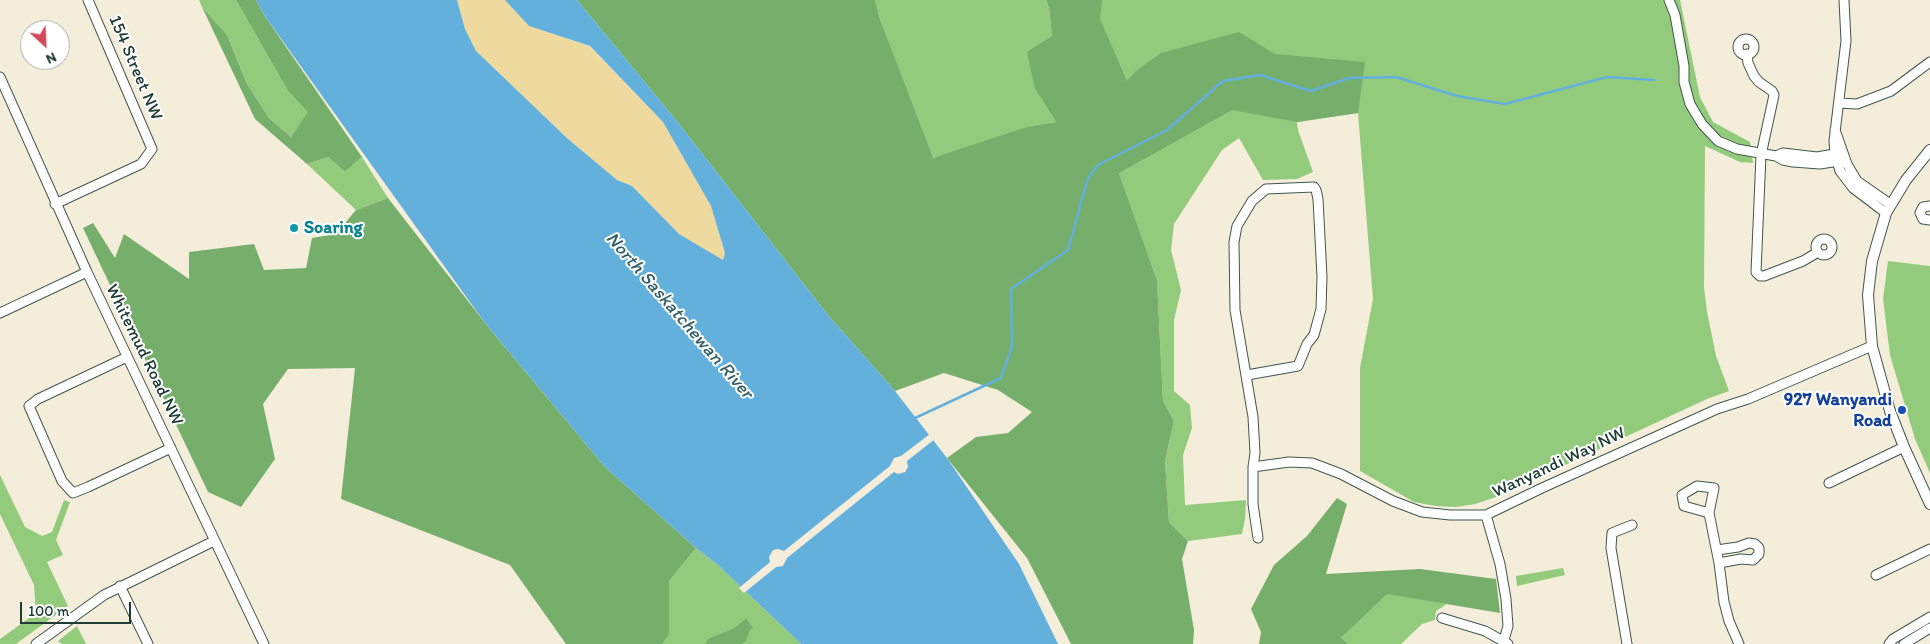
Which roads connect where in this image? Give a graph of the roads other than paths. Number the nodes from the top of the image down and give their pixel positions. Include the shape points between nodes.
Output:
1 (88, 0) edge
2 (1669, 0) edge
3 (1844, 0) edge
4 (1747, 54) dead end
5 (1930, 62) edge
6 (0, 77) edge
7 (1839, 103) junction
8 (1930, 150) edge
9 (1761, 155) junction
10 (1840, 157) junction
11 (55, 204) junction
12 (1930, 206) edge
13 (1888, 208) junction
14 (1930, 220) edge
15 (1818, 252) dead end
16 (87, 272) junction
17 (0, 313) edge
18 (1872, 346) junction
19 (127, 357) junction
20 (1247, 375) junction
21 (1904, 447) junction
22 (171, 448) junction
23 (1253, 468) junction
24 (1830, 483) dead end
25 (1930, 504) edge
26 (1710, 513) dead end
27 (1486, 516) junction
28 (1632, 525) dead end
29 (1258, 538) dead end
30 (214, 541) junction
31 (1930, 549) edge
32 (1717, 550) junction
33 (1719, 563) junction
34 (1876, 575) dead end
35 (120, 586) junction
36 (1930, 617) edge
37 (1442, 618) dead end
38 (1930, 628) edge
39 (1506, 642) edge
40 (36, 644) edge
41 (148, 644) edge
42 (264, 644) edge
43 (1627, 644) edge
44 (1739, 644) edge
45 (1889, 644) edge
46 (1904, 644) edge

1 - 11 street, 154 Street NW via 152,149 141,164
2 - 9 street via 1675,15 1690,104 1718,141
3 - 7 street via 1846,41
4 - 9 street via 1754,76 1774,95
5 - 7 street via 1891,91 1857,104
6 - 11 street, Whitemud Road NW
7 - 10 street via 1834,141
8 - 13 street
9 - 10 street
9 - 15 street via 1756,272 1764,276
10 - 13 street via 1857,181
11 - 16 street, Whitemud Road NW
12 - 14 street via 1923,207 1920,213 1924,219
13 - 18 street via 1870,274 1868,295
16 - 17 street
16 - 19 street, Whitemud Road NW
18 - 21 street
18 - 27 street, Wanyandi Way NW via 1717,409
19 - 22 street, Whitemud Road NW
19 - 22 street via 29,406 62,481 72,493
20 - 20 street via 1235,310 1234,242 1237,226 1252,201 1266,189 1314,187 1318,199 1322,277 1321,309 1314,334 1298,366
20 - 23 street via 1253,417
21 - 24 street
21 - 25 street
22 - 30 street, Whitemud Road NW
23 - 27 street, Wanyandi Way NW via 1289,462 1312,463 1422,512
23 - 29 street via 1253,504
26 - 32 street
27 - 39 street via 1506,599
28 - 43 street via 1612,533
30 - 35 street
30 - 42 street, Whitemud Road NW
31 - 34 street
32 - 33 street
32 - 33 street via 1749,542 1759,548 1753,560
33 - 44 street via 1726,612
35 - 40 street via 104,594
35 - 41 street
36 - 45 street
37 - 39 street via 1485,631
38 - 46 street

